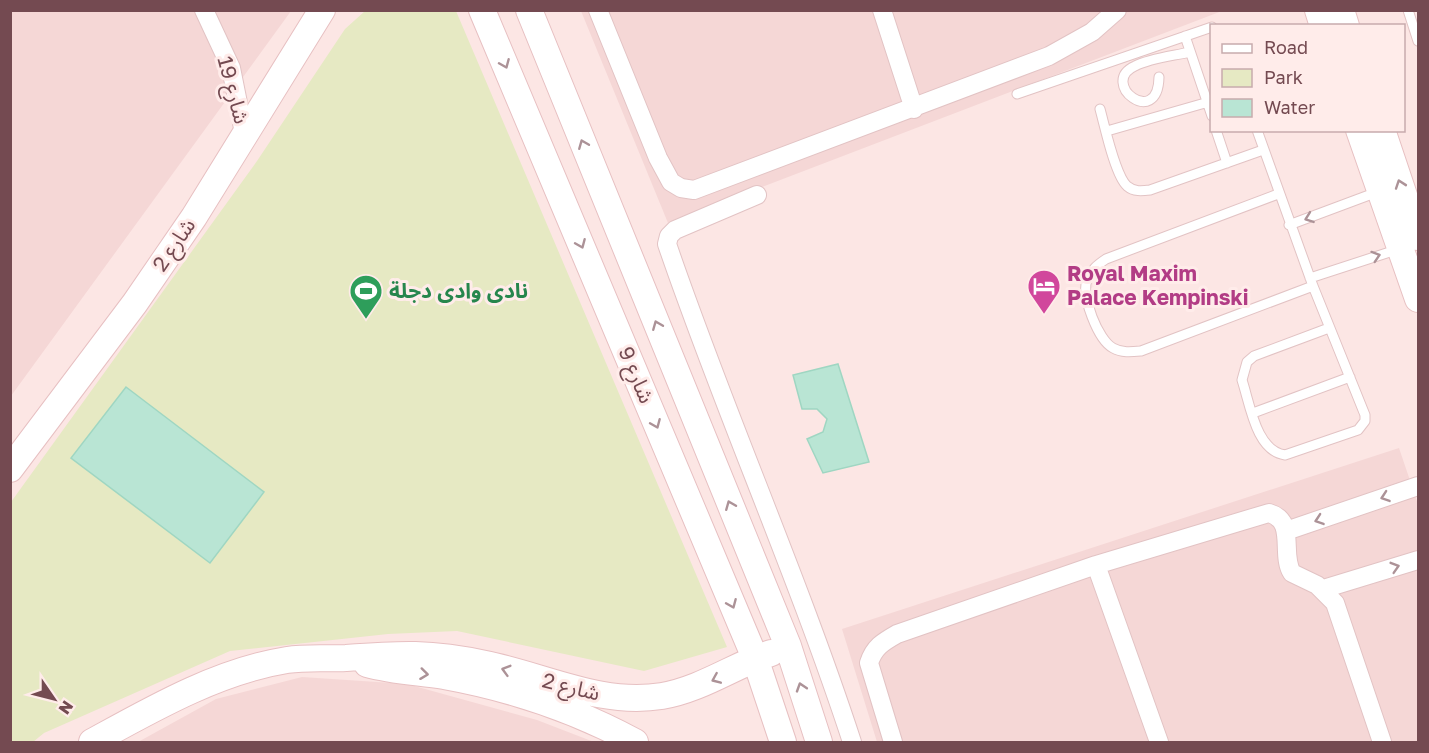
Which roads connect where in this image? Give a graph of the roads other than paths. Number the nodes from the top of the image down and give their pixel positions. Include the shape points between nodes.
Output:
1 (204, 10) edge
2 (322, 10) edge
3 (529, 10) edge
4 (598, 10) edge
5 (882, 10) edge
6 (1408, 10) edge
7 (485, 11) edge
8 (1111, 12) edge
9 (1210, 28) edge
10 (1185, 36) junction
11 (1419, 41) edge
12 (1190, 52) junction
13 (1159, 77) dead end
14 (1017, 94) dead end
15 (1209, 102) edge
16 (914, 109) junction
17 (1100, 109) dead end
18 (1107, 131) junction
19 (1217, 132) edge
20 (1258, 132) edge
21 (1360, 132) edge
22 (1382, 132) edge
23 (245, 138) junction
24 (1263, 150) junction
25 (1227, 163) junction
26 (1380, 191) junction
27 (1278, 194) junction
28 (757, 195) dead end
29 (1290, 225) junction
30 (1410, 243) edge
31 (1311, 282) junction
32 (1419, 299) edge
33 (1329, 328) junction
34 (1350, 377) junction
35 (1253, 413) junction
36 (10, 469) edge
37 (1419, 486) edge
38 (1286, 531) junction
39 (1419, 560) edge
40 (1096, 565) junction
41 (1323, 590) junction
42 (788, 646) junction
43 (346, 658) junction
44 (755, 658) junction
45 (92, 742) edge
46 (634, 742) edge
47 (783, 742) edge
48 (819, 742) edge
49 (852, 742) edge
50 (893, 742) edge
51 (1159, 742) edge
52 (1382, 742) edge

1 - 23 street, شارع 19 via 231,68
2 - 23 street, شارع 2
42 -> 3 street, شارع 9
4 - 16 street via 658,158 672,182 681,188 694,190
5 - 16 street
6 - 11 lane
7 -> 44 street, شارع 9
8 - 16 street via 1092,32 1049,56
9 - 10 lane
10 - 12 lane
10 - 14 lane
12 - 13 lane via 1134,66 1125,75 1123,87 1129,97 1140,102 1152,99 1159,89
12 - 15 lane
15 - 18 lane
17 - 18 lane
18 - 25 lane via 1121,176 1127,186 1138,191
19 - 25 lane
20 - 24 lane
21 - 26 street
30 -> 22 street
23 - 36 street, شارع 2 via 135,303
24 - 25 lane
24 - 27 lane
26 -> 29 lane
26 - 30 street
27 - 29 lane
27 - 31 lane via 1106,259 1093,268 1086,281 1086,296 1102,340 1127,352 1141,351
28 - 49 street via 675,230 667,244
29 - 31 lane
31 -> 30 lane
30 - 32 street
31 - 33 lane
33 - 34 lane
33 - 35 lane via 1247,362 1242,380
34 - 35 lane
34 - 35 lane via 1365,415 1358,430 1285,455 1276,454 1264,442
37 -> 38 street
38 - 40 street via 1275,514 1263,514
38 - 41 street via 1286,559 1292,573
41 -> 39 street
40 - 50 street via 883,642 868,663
40 - 51 street
41 - 52 street via 1339,610
42 - 44 street, شارع 2
48 -> 42 street, شارع 9
44 -> 43 street, شارع 2 via 694,688 662,696 629,698 596,696 488,664 450,657 398,653
43 - 45 street, شارع 2 via 284,660 226,678 155,707
43 -> 46 street, شارع 2 via 525,695 570,711
44 - 47 street, شارع 9

